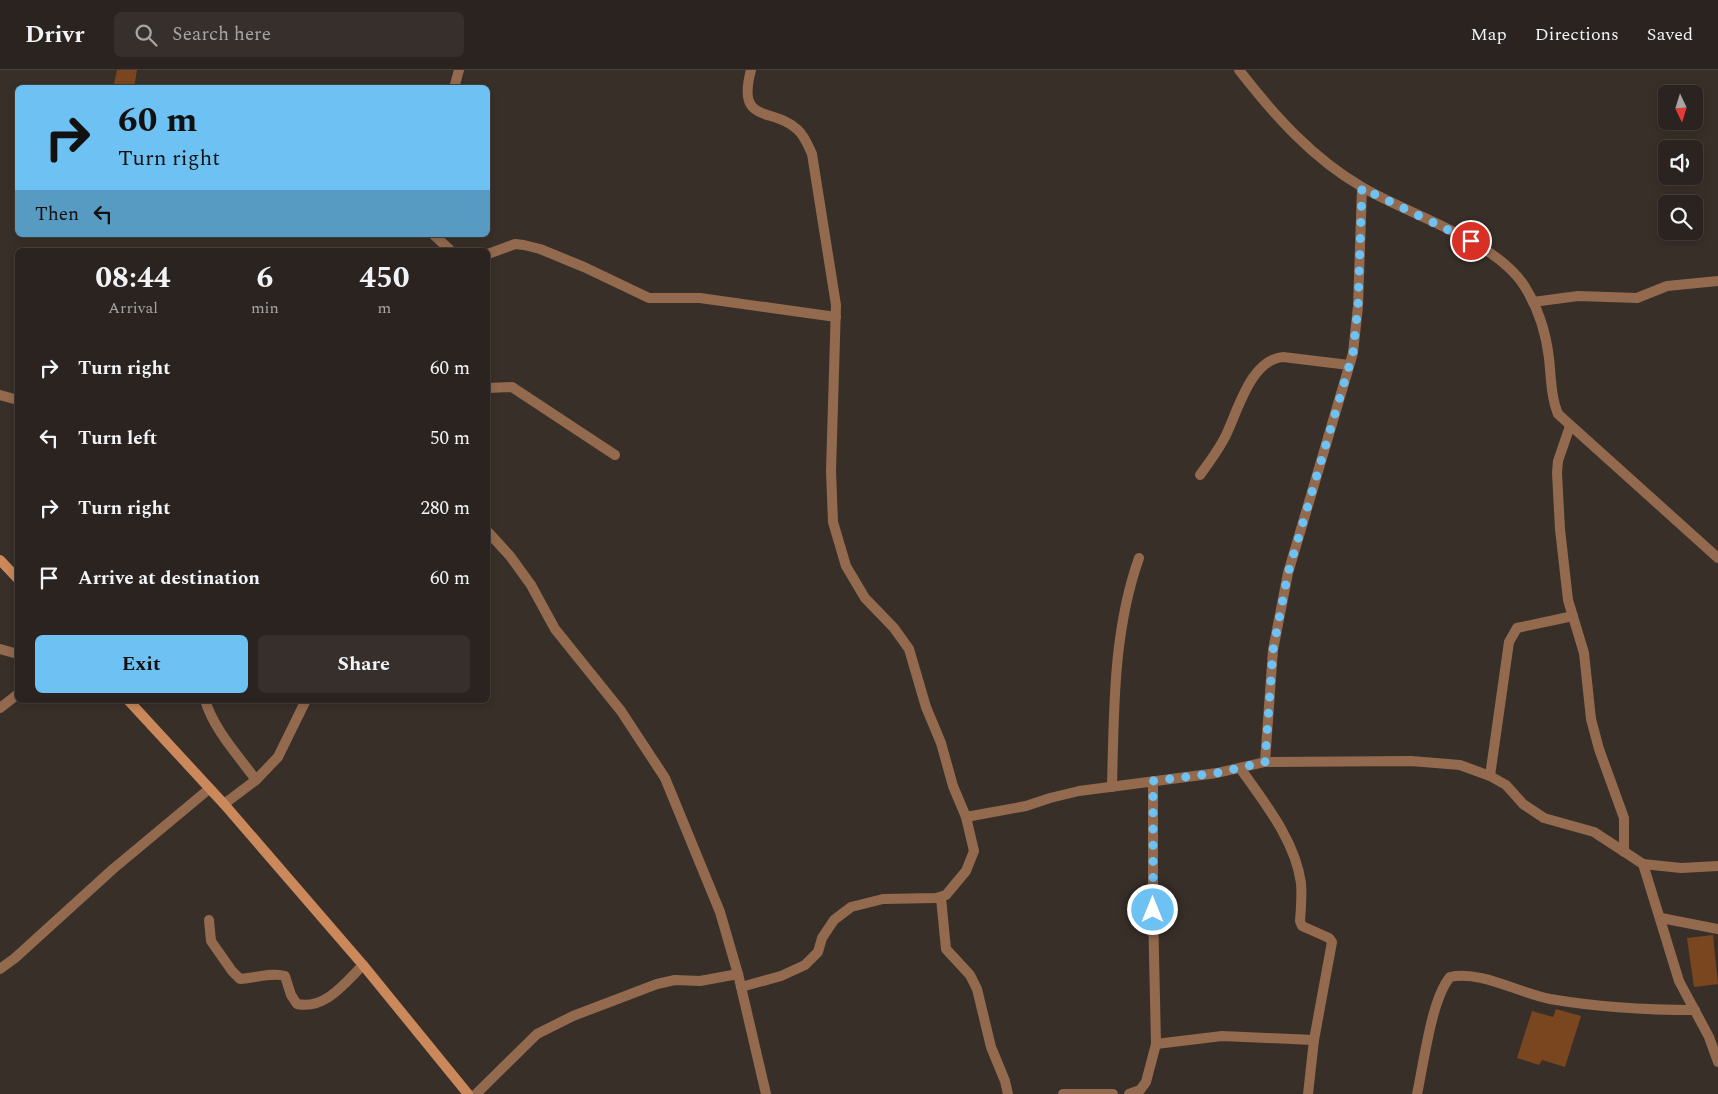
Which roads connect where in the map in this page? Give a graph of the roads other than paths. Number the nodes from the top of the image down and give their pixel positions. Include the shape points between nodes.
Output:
1 (459, 70) edge
2 (750, 70) edge
3 (1240, 70) edge
4 (455, 85) edge
5 (1362, 188) junction
6 (436, 237) edge
7 (448, 248) edge
8 (490, 253) edge
9 (1718, 282) edge
10 (1534, 302) junction
11 (836, 317) junction
12 (1349, 365) junction
13 (490, 388) edge
14 (0, 395) edge
15 (15, 399) edge
16 (1570, 426) junction
17 (615, 455) dead end
18 (1200, 475) dead end
19 (490, 534) edge
20 (1139, 558) dead end
21 (1718, 558) edge
22 (0, 560) edge
23 (15, 576) edge
24 (1573, 616) junction
25 (0, 649) edge
26 (15, 653) edge
27 (15, 696) edge
28 (131, 703) edge
29 (207, 703) edge
30 (305, 703) edge
31 (0, 708) edge
32 (1265, 762) junction
33 (1240, 768) junction
34 (1490, 776) junction
35 (256, 780) junction
36 (1153, 781) junction
37 (1112, 787) junction
38 (209, 790) junction
39 (224, 804) junction
40 (966, 817) junction
41 (1624, 852) junction
42 (1644, 864) junction
43 (1718, 866) edge
44 (941, 898) junction
45 (1662, 918) junction
46 (209, 920) dead end
47 (1718, 929) edge
48 (363, 965) junction
49 (0, 968) edge
50 (738, 974) junction
51 (741, 987) junction
52 (1695, 1010) junction
53 (1314, 1040) junction
54 (1156, 1044) junction
55 (1718, 1062) edge
56 (468, 1094) edge
57 (476, 1094) edge
58 (766, 1094) edge
59 (1008, 1094) edge
60 (1063, 1094) edge
61 (1113, 1094) edge
62 (1129, 1094) edge
63 (1308, 1094) edge
64 (1418, 1094) edge

1 - 4 street
2 - 11 street via 747,95 751,105 758,113 797,129 806,139 812,154
3 - 5 street via 1272,112 1329,166
5 - 10 street via 1471,241 1507,266
5 - 12 street via 1358,306
6 - 7 street
8 - 11 street via 514,244 540,249 649,298 700,298
9 - 10 street via 1667,286 1637,298 1578,296
10 - 16 street via 1549,356 1554,405
11 - 40 street via 831,471 833,522 846,566 865,598 909,649 926,707
12 - 18 street via 1282,357 1257,370 1224,440
12 - 32 street via 1288,573 1273,650
13 - 17 street via 512,387
14 - 15 street
16 - 21 street
16 - 24 street via 1558,461 1558,498 1563,569
19 - 50 street via 526,578 555,630 621,711 665,778 720,912
20 - 37 street via 1131,580 1118,646
22 - 23 street
24 - 34 street via 1517,628 1509,642
24 - 41 street via 1584,653 1599,750 1624,818
25 - 26 street
27 - 31 street
28 - 38 street
29 - 35 street via 222,733
30 - 35 street via 278,757
32 - 33 street
32 - 34 street via 1411,761 1460,765
33 - 36 street
33 - 53 street via 1286,838 1301,883 1302,926 1332,942
34 - 41 street via 1506,785 1524,804 1544,818 1594,832
35 - 39 street
36 - 37 street
36 - 54 street
37 - 40 street via 1079,791 1026,806
38 - 39 street
38 - 49 street
39 - 48 street
40 - 44 street via 974,851 971,862
41 - 42 street
42 - 43 street via 1682,868
42 - 45 street
44 - 51 street via 883,899 850,908 834,920 822,938 818,952 805,965 781,976
44 - 59 street via 946,950 970,975 978,989 991,1047
45 - 47 street
45 - 52 street via 1679,981
46 - 48 street via 211,940 240,979 262,978 276,973 285,976 297,1004 313,1004 331,996
48 - 56 street
50 - 51 street
50 - 57 street via 657,984 573,1016 537,1034
51 - 58 street
52 - 55 street
52 - 64 street via 1583,1003 1548,998 1467,975 1450,977 1439,996
53 - 54 street via 1222,1036
53 - 63 street
54 - 62 street via 1146,1082 1140,1090
60 - 61 street

